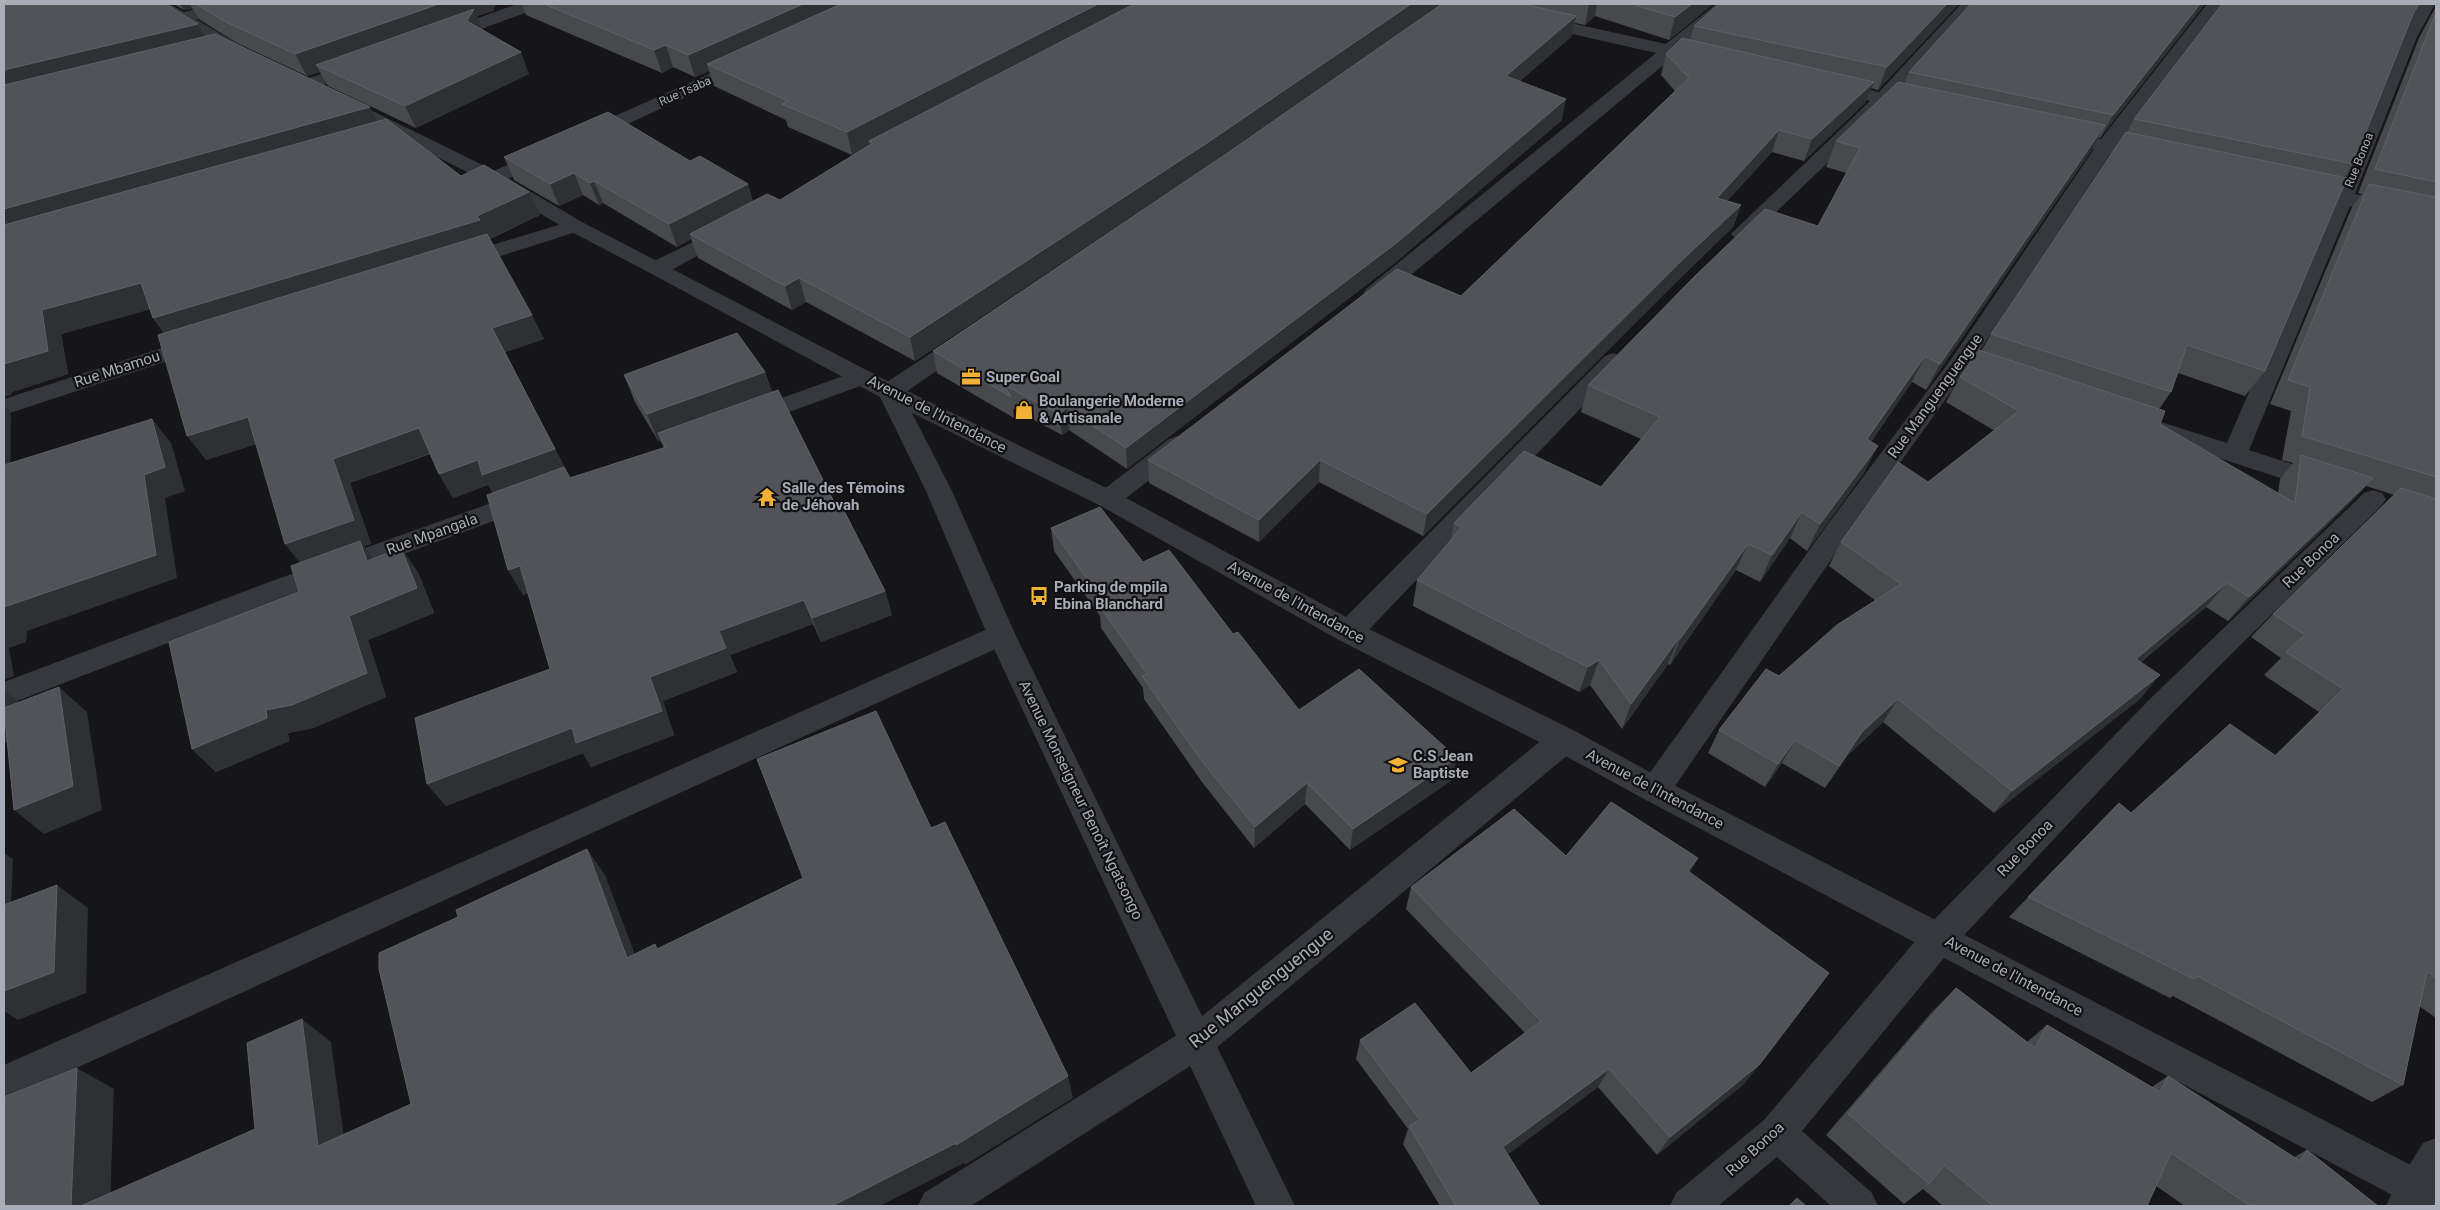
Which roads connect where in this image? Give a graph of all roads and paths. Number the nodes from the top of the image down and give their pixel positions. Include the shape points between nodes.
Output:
1 (158, 4) edge
2 (228, 4) edge
3 (533, 4) edge
4 (1726, 4) edge
5 (1970, 4) edge
6 (2216, 4) edge
7 (2426, 4) edge
8 (1454, 6) edge
9 (184, 18) junction
10 (424, 43) edge
11 (1669, 50) junction
12 (761, 56) edge
13 (379, 59) edge
14 (1725, 63) edge
15 (1818, 84) edge
16 (307, 85) junction
17 (1883, 99) junction
18 (1932, 110) edge
19 (405, 132) junction
20 (2038, 132) edge
21 (376, 140) edge
22 (2106, 146) junction
23 (2172, 161) edge
24 (494, 178) junction
25 (2286, 186) edge
26 (2343, 199) junction
27 (2436, 217) edge
28 (744, 223) edge
29 (575, 226) junction
30 (1728, 248) edge
31 (443, 267) edge
32 (658, 268) junction
33 (1361, 303) edge
34 (979, 332) edge
35 (216, 338) edge
36 (1630, 344) edge
37 (863, 377) junction
38 (889, 392) junction
39 (4, 407) edge
40 (2121, 417) edge
41 (732, 425) edge
42 (1195, 432) edge
43 (2234, 455) junction
44 (554, 490) edge
45 (1108, 499) junction
46 (1348, 632) junction
47 (1001, 634) junction
48 (4, 694) edge
49 (1564, 740) junction
50 (1655, 790) junction
51 (1940, 936) junction
52 (1197, 1042) junction
53 (4, 1083) edge
54 (1777, 1133) junction
55 (2436, 1156) edge
56 (2419, 1197) edge
57 (937, 1206) edge
58 (1276, 1206) edge
59 (1689, 1206) edge
60 (1859, 1206) edge

1 - 9 street, Avenue de l'Intendance
2 - 9 street
3 - 10 street
4 - 11 street
5 - 17 street
6 - 22 street, Rue Manguenguengue
7 - 26 street, Rue Bonoa via 2408,38
8 - 11 street
9 - 16 street, Avenue de l'Intendance via 221,51
11 - 14 street
11 - 33 street via 1432,248
12 - 24 street, Rue Tsaba
13 - 16 street
15 - 17 street
16 - 19 street, Avenue de l'Intendance
17 - 18 street
17 - 30 street
19 - 21 street
19 - 24 street, Avenue de l'Intendance
20 - 22 street
22 - 23 street
22 - 50 street, Rue Manguenguengue via 1970,366 1837,531
24 - 29 street, Avenue de l'Intendance
25 - 26 street
26 - 27 street
26 - 43 street, Rue Bonoa
28 - 32 street
29 - 31 street
29 - 32 street, Avenue de l'Intendance
32 - 37 street, Avenue de l'Intendance
34 - 38 street
35 - 39 street, Rue Mbamou
36 - 46 street
37 - 38 street, Avenue de l'Intendance
37 - 41 street
38 - 45 street, Avenue de l'Intendance
38 - 47 street, Avenue Monseigneur Benoît Ngatsongo via 939,490
40 - 43 street
42 - 45 street
43 - 51 street, Rue Bonoa via 2382,502 2161,706
44 - 48 street, Rue Mpangala
45 - 46 street, Avenue de l'Intendance
46 - 49 street, Avenue de l'Intendance
47 - 52 street, Avenue Monseigneur Benoît Ngatsongo
47 - 53 street
49 - 50 street, Avenue de l'Intendance
49 - 52 street, Rue Manguenguengue
50 - 51 street, Avenue de l'Intendance
51 - 54 street, Rue Bonoa
51 - 56 street, Avenue de l'Intendance
52 - 57 street, Rue Manguenguengue
52 - 58 street, Avenue Monseigneur Benoît Ngatsongo
54 - 59 street, Rue Bonoa
54 - 60 street
55 - 56 street

